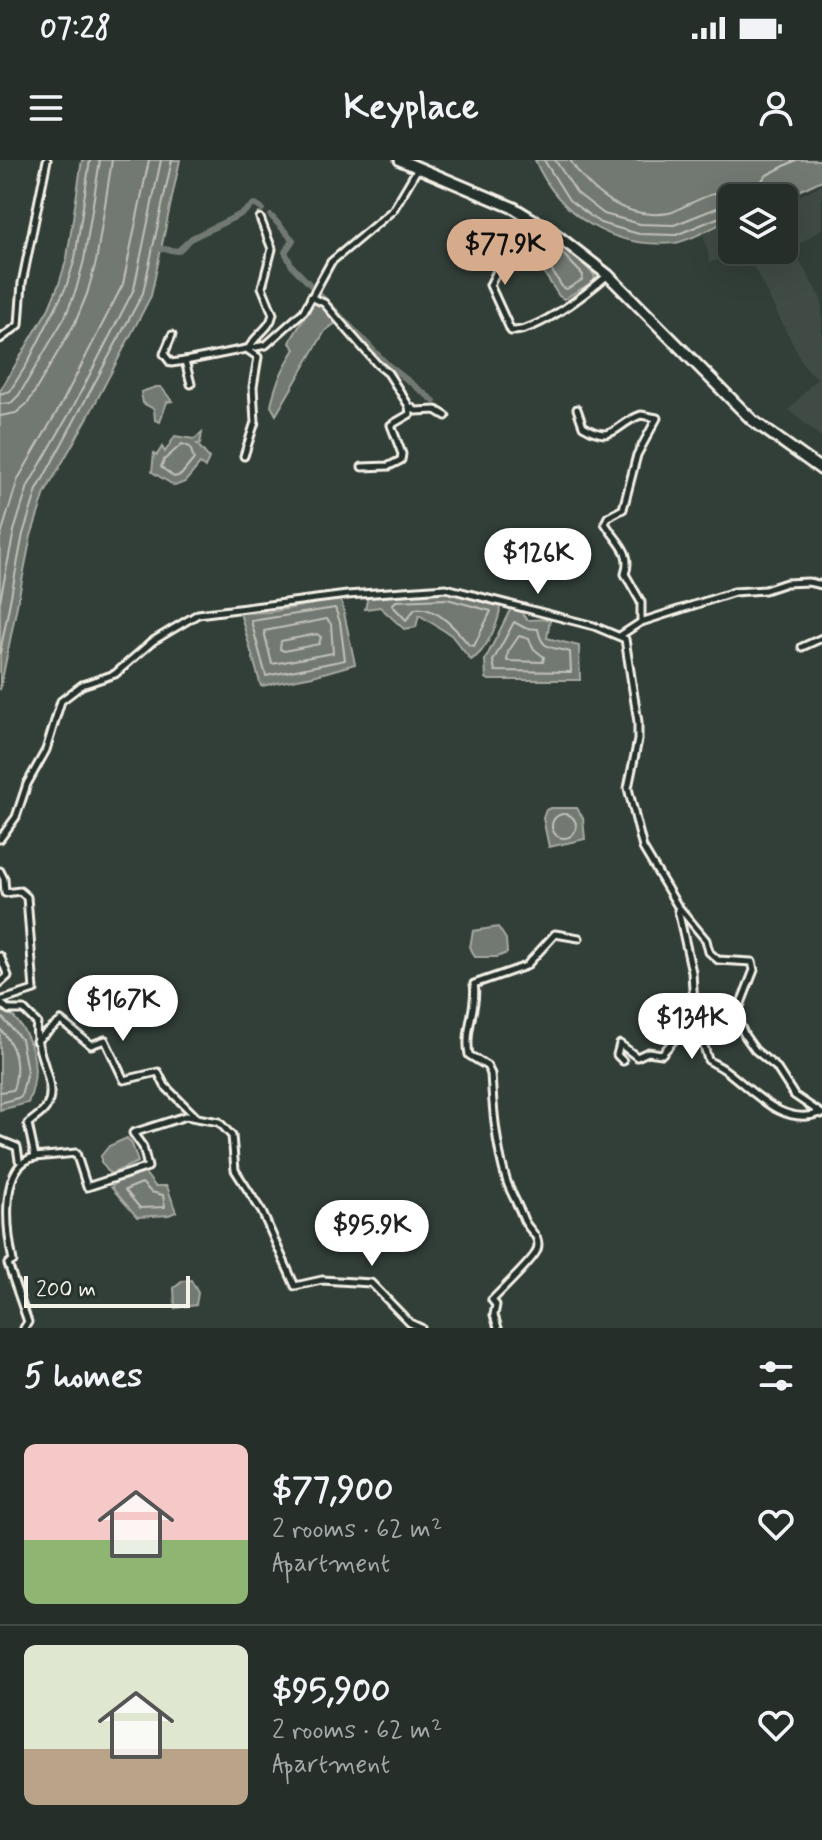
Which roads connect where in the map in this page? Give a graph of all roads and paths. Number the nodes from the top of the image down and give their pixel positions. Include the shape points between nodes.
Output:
1 (47, 160) edge
2 (400, 160) edge
3 (418, 168) junction
4 (514, 208) junction
5 (260, 218) dead end
6 (608, 275) junction
7 (315, 291) junction
8 (172, 335) dead end
9 (0, 339) edge
10 (248, 350) junction
11 (185, 361) junction
12 (191, 384) dead end
13 (409, 406) junction
14 (577, 409) dead end
15 (446, 416) dead end
16 (244, 456) dead end
17 (362, 467) dead end
18 (822, 470) edge
19 (822, 585) edge
20 (641, 622) junction
21 (621, 635) junction
22 (822, 638) edge
23 (802, 647) dead end
24 (0, 839) edge
25 (0, 871) edge
26 (677, 905) junction
27 (579, 938) dead end
28 (0, 956) edge
29 (0, 983) edge
30 (0, 1002) edge
31 (701, 1026) junction
32 (36, 1041) junction
33 (623, 1061) dead end
34 (821, 1113) edge
35 (195, 1117) junction
36 (0, 1140) edge
37 (35, 1157) junction
38 (19, 1160) junction
39 (24, 1328) edge
40 (421, 1328) edge
41 (498, 1328) edge

1 - 9 street via 22,283 19,325
2 - 3 highway
3 - 4 highway
3 - 7 street via 393,210 331,262
4 - 6 highway
4 - 6 street via 542,237 493,276 492,294 511,331 558,311
5 - 10 street via 272,249 262,287 273,314
6 - 18 highway via 752,420
7 - 10 street via 304,311 266,345
7 - 13 street via 388,373
8 - 11 street via 164,354 171,363
10 - 11 street
10 - 16 street via 258,357 255,422
11 - 12 street
13 - 15 street
13 - 17 street via 410,414 391,425 401,460
14 - 20 street via 583,426 600,435 641,415 657,418 637,455 623,509 605,523 627,551 626,581 641,602
19 - 20 street via 786,583 734,592
20 - 21 street
21 - 24 street via 446,588 198,614 153,641 115,674 82,685 61,701 46,750 16,817
21 - 26 street via 638,722 630,800 648,859
22 - 23 street
25 - 30 street via 5,893 20,891 27,897 34,990
26 - 31 street
26 - 34 street via 718,960 752,962 754,970 736,1016 745,1036 776,1067 794,1095
27 - 41 street via 555,934 526,966 474,984 469,1055 491,1074 504,1172 538,1244 531,1261 492,1300
28 - 29 street via 8,976
30 - 32 street via 9,1010 32,1015
31 - 33 street via 688,1024 662,1054 637,1057 620,1044 617,1055
31 - 34 street via 708,1060 750,1092 779,1111
32 - 35 street via 61,1021 91,1045 105,1040 124,1080 158,1072
32 - 37 street via 51,1095 46,1109 28,1124
35 - 37 street via 170,1119 133,1133 148,1167 87,1187 76,1153
35 - 40 street via 219,1122 232,1136 235,1170 262,1212 295,1286 322,1280 371,1283
36 - 38 street via 17,1147
37 - 38 street
38 - 39 street via 9,1170 2,1210 13,1261 8,1264 28,1322

